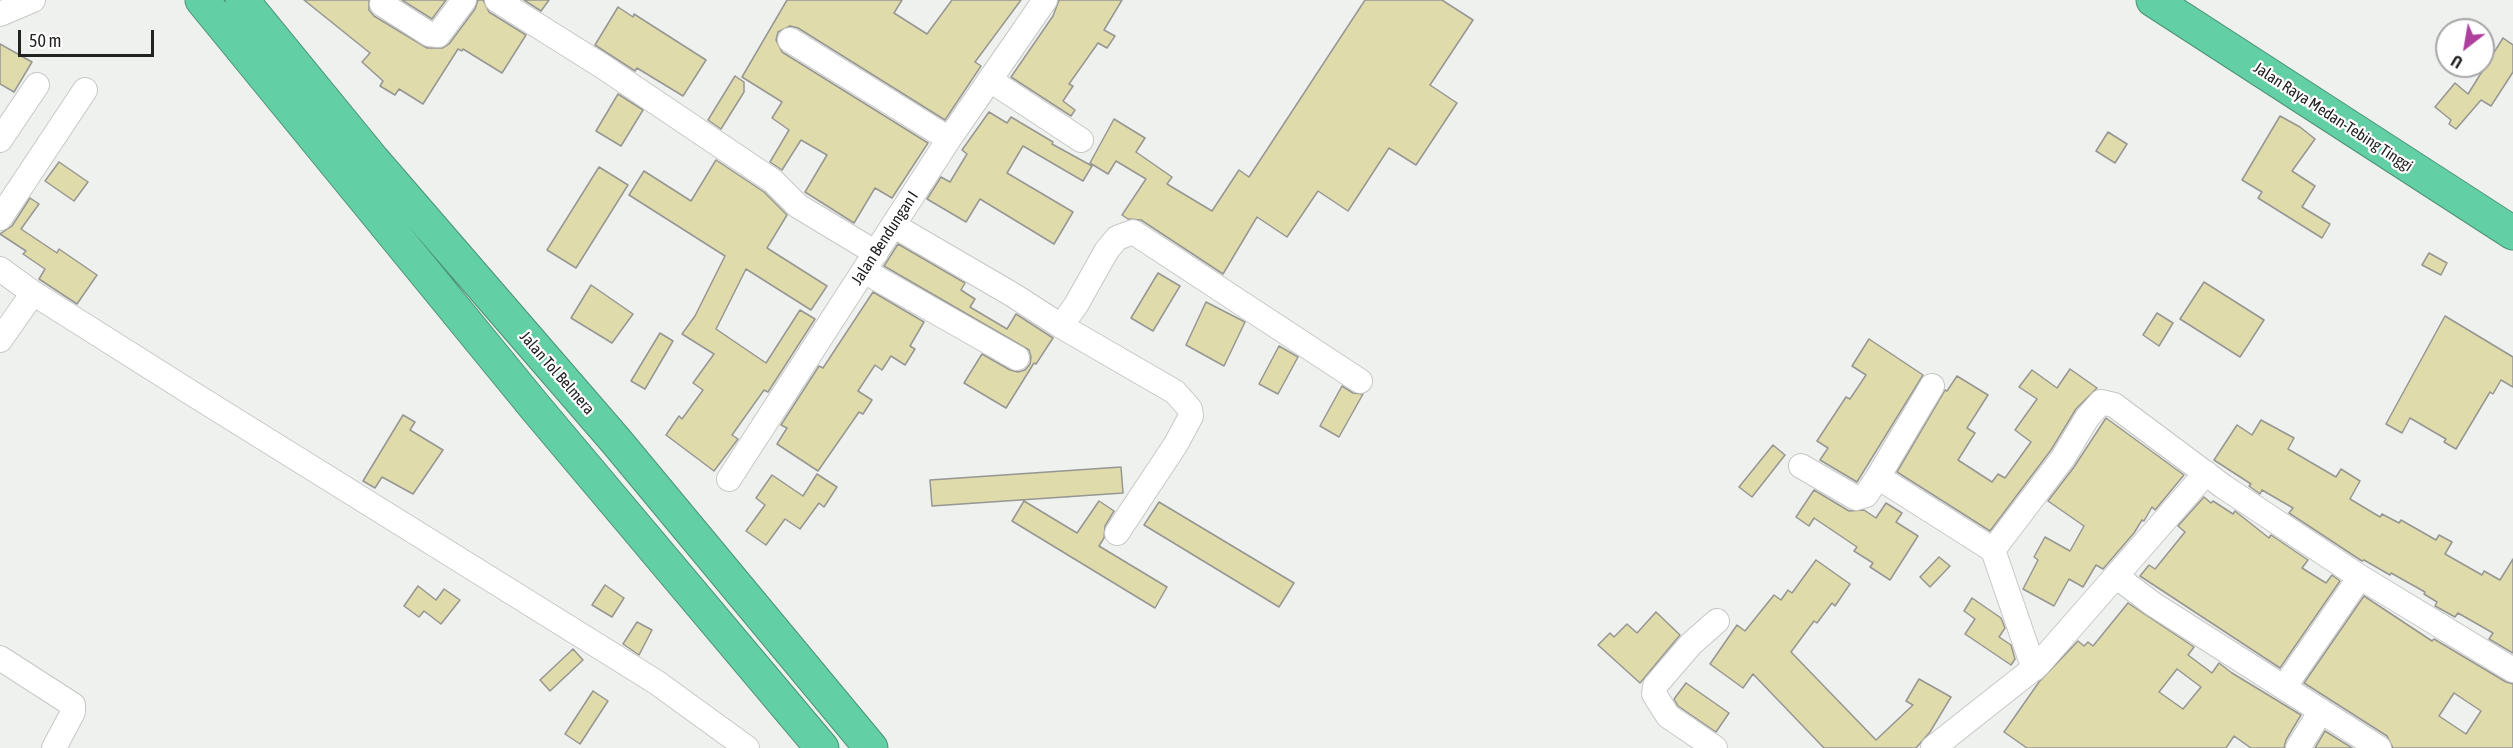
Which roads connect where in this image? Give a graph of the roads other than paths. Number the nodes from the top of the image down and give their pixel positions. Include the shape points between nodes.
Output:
1 (33, 0) edge
2 (202, 0) edge
3 (242, 0) edge
4 (464, 0) edge
5 (497, 0) edge
6 (1045, 0) edge
7 (2153, 0) edge
8 (2186, 0) edge
9 (382, 4) dead end
10 (0, 14) edge
11 (790, 40) dead end
12 (990, 81) junction
13 (37, 86) dead end
14 (85, 90) dead end
15 (949, 139) junction
16 (0, 140) edge
17 (1082, 140) dead end
18 (2513, 207) edge
19 (0, 218) edge
20 (893, 225) junction
21 (2513, 233) edge
22 (870, 262) junction
23 (0, 269) edge
24 (33, 293) junction
25 (1061, 326) junction
26 (0, 340) edge
27 (1017, 358) dead end
28 (1360, 381) dead end
29 (1932, 386) dead end
30 (1801, 466) dead end
31 (2206, 473) junction
32 (1878, 477) junction
33 (729, 479) dead end
34 (1117, 533) dead end
35 (1993, 550) junction
36 (2116, 577) junction
37 (2360, 577) junction
38 (1716, 621) dead end
39 (0, 658) edge
40 (2034, 669) junction
41 (2513, 670) edge
42 (2285, 686) junction
43 (2321, 711) junction
44 (54, 748) edge
45 (747, 748) edge
46 (822, 748) edge
47 (871, 748) edge
48 (1715, 748) edge
49 (1933, 748) edge
50 (2298, 748) edge
51 (2379, 748) edge

1 - 10 street
2 - 46 highway via 535,407
3 - 47 highway, Jalan Tol Belmera
4 - 9 street via 438,35 429,34
5 - 22 street via 773,181 798,206
6 - 12 street, Jalan Bendungan I
7 - 21 highway, Jalan Raya Medan-Tebing Tinggi
8 - 18 highway, Jalan Raya Medan-Tebing Tinggi
11 - 15 street
12 - 15 street, Jalan Bendungan I
12 - 17 street
13 - 16 street
14 - 19 street
15 - 20 street, Jalan Bendungan I
20 - 22 street, Jalan Bendungan I
20 - 25 street
22 - 27 street
22 - 33 street, Jalan Bendungan I
23 - 24 street
24 - 26 street
24 - 45 street via 656,682
25 - 28 street via 1116,238 1133,232
25 - 34 street via 1175,392 1190,409 1191,416 1176,444
29 - 32 street
30 - 32 street via 1856,498 1866,495
31 - 35 street via 2114,405 2101,402
31 - 36 street
31 - 37 street
32 - 35 street
35 - 40 street
36 - 40 street
36 - 42 street
37 - 41 street
37 - 42 street
38 - 48 street via 1662,677 1654,694 1668,716
39 - 44 street via 73,705
40 - 49 street
42 - 43 street
43 - 50 street
43 - 51 street

